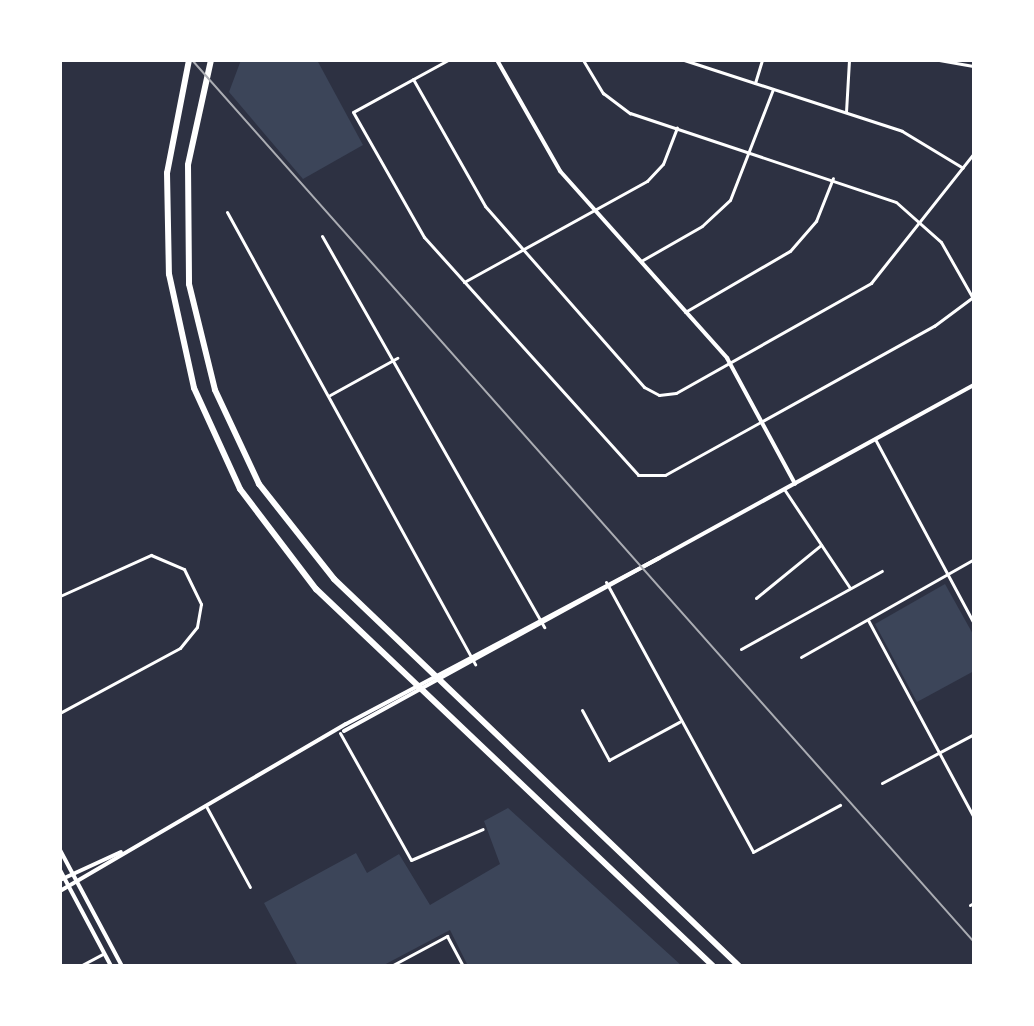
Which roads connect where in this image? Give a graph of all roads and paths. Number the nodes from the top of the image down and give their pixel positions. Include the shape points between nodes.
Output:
1 (189, 60) edge
2 (211, 60) edge
3 (448, 60) edge
4 (497, 60) edge
5 (583, 60) edge
6 (684, 60) edge
7 (762, 60) edge
8 (849, 60) edge
9 (939, 60) edge
10 (974, 66) edge
11 (413, 79) junction
12 (755, 83) junction
13 (773, 89) junction
14 (846, 112) junction
15 (677, 128) junction
16 (753, 152) junction
17 (974, 153) edge
18 (963, 168) junction
19 (833, 178) junction
20 (595, 210) junction
21 (227, 212) dead end
22 (922, 221) junction
23 (322, 236) dead end
24 (523, 250) junction
25 (640, 261) junction
26 (464, 282) junction
27 (973, 298) edge
28 (685, 312) junction
29 (397, 358) junction
30 (729, 364) junction
31 (974, 385) edge
32 (329, 395) junction
33 (761, 422) junction
34 (875, 439) junction
35 (795, 484) junction
36 (784, 489) junction
37 (821, 545) junction
38 (659, 558) junction
39 (974, 559) edge
40 (882, 571) dead end
41 (947, 575) junction
42 (606, 582) junction
43 (850, 588) junction
44 (611, 590) junction
45 (60, 596) edge
46 (756, 598) dead end
47 (540, 618) junction
48 (868, 620) junction
49 (974, 624) edge
50 (544, 627) junction
51 (741, 649) dead end
52 (471, 656) junction
53 (801, 657) dead end
54 (475, 664) junction
55 (582, 710) dead end
56 (60, 713) edge
57 (679, 722) junction
58 (342, 732) junction
59 (974, 734) edge
60 (939, 753) junction
61 (882, 783) dead end
62 (840, 805) dead end
63 (206, 806) junction
64 (974, 818) edge
65 (483, 829) dead end
66 (60, 850) edge
67 (121, 852) junction
68 (60, 870) edge
69 (72, 873) junction
70 (62, 879) edge
71 (77, 881) junction
72 (69, 886) junction
73 (250, 887) dead end
74 (60, 891) edge
75 (104, 953) junction
76 (80, 966) edge
77 (111, 966) edge
78 (122, 966) edge
79 (391, 966) edge
80 (463, 966) edge
81 (713, 966) edge
82 (739, 966) edge

1 - 81 highway via 166,188 169,274 206,422 282,550
2 - 82 highway via 196,114 187,256 215,390 279,516 420,661
3 - 11 street
4 - 20 main road via 550,156
5 - 15 street via 616,105
6 - 12 street
7 - 12 street
8 - 14 street
9 - 10 street
11 - 24 street via 474,191
11 - 26 street via 353,112 409,216
12 - 13 street
13 - 14 street
13 - 16 street
14 - 18 street via 911,134
15 - 16 street
15 - 20 street via 654,175
16 - 19 street
16 - 25 street via 738,188 712,218
17 - 18 street
18 - 22 street
19 - 22 street via 882,194
19 - 28 street via 816,221 790,251
20 - 24 street
20 - 25 main road
21 - 32 street
22 - 27 street
22 - 30 street via 865,287
23 - 29 street
24 - 26 street
24 - 30 street via 659,395
25 - 28 main road
26 - 33 street via 631,471 648,478
27 - 33 street
28 - 30 main road
29 - 32 street
29 - 47 street
30 - 33 main road
31 - 34 main road
32 - 52 street
33 - 35 main road
34 - 35 main road
34 - 41 street
35 - 36 main road
36 - 37 street
36 - 38 main road
37 - 43 street
37 - 46 street
38 - 42 main road
38 - 44 main road
39 - 41 street
40 - 43 street
41 - 48 street
41 - 49 street
42 - 44 street
42 - 47 main road
43 - 51 street
44 - 50 main road
44 - 57 street
45 - 56 street via 142,556 173,561 193,580 201,611 185,644
47 - 50 street
47 - 52 main road
48 - 53 street
48 - 60 street
50 - 54 main road
52 - 54 street
52 - 58 main road
54 - 58 main road
55 - 57 street via 609,760
57 - 62 street via 753,852
58 - 63 main road
58 - 65 street via 411,860
59 - 60 street
60 - 61 street
60 - 64 street
63 - 67 main road
63 - 73 street
66 - 69 main road
67 - 69 main road
67 - 71 main road
68 - 70 main road
69 - 70 main road
69 - 71 main road
70 - 72 main road
71 - 72 main road
71 - 78 main road
72 - 74 main road
72 - 75 main road
75 - 76 street
75 - 77 main road
79 - 80 street via 447,936

